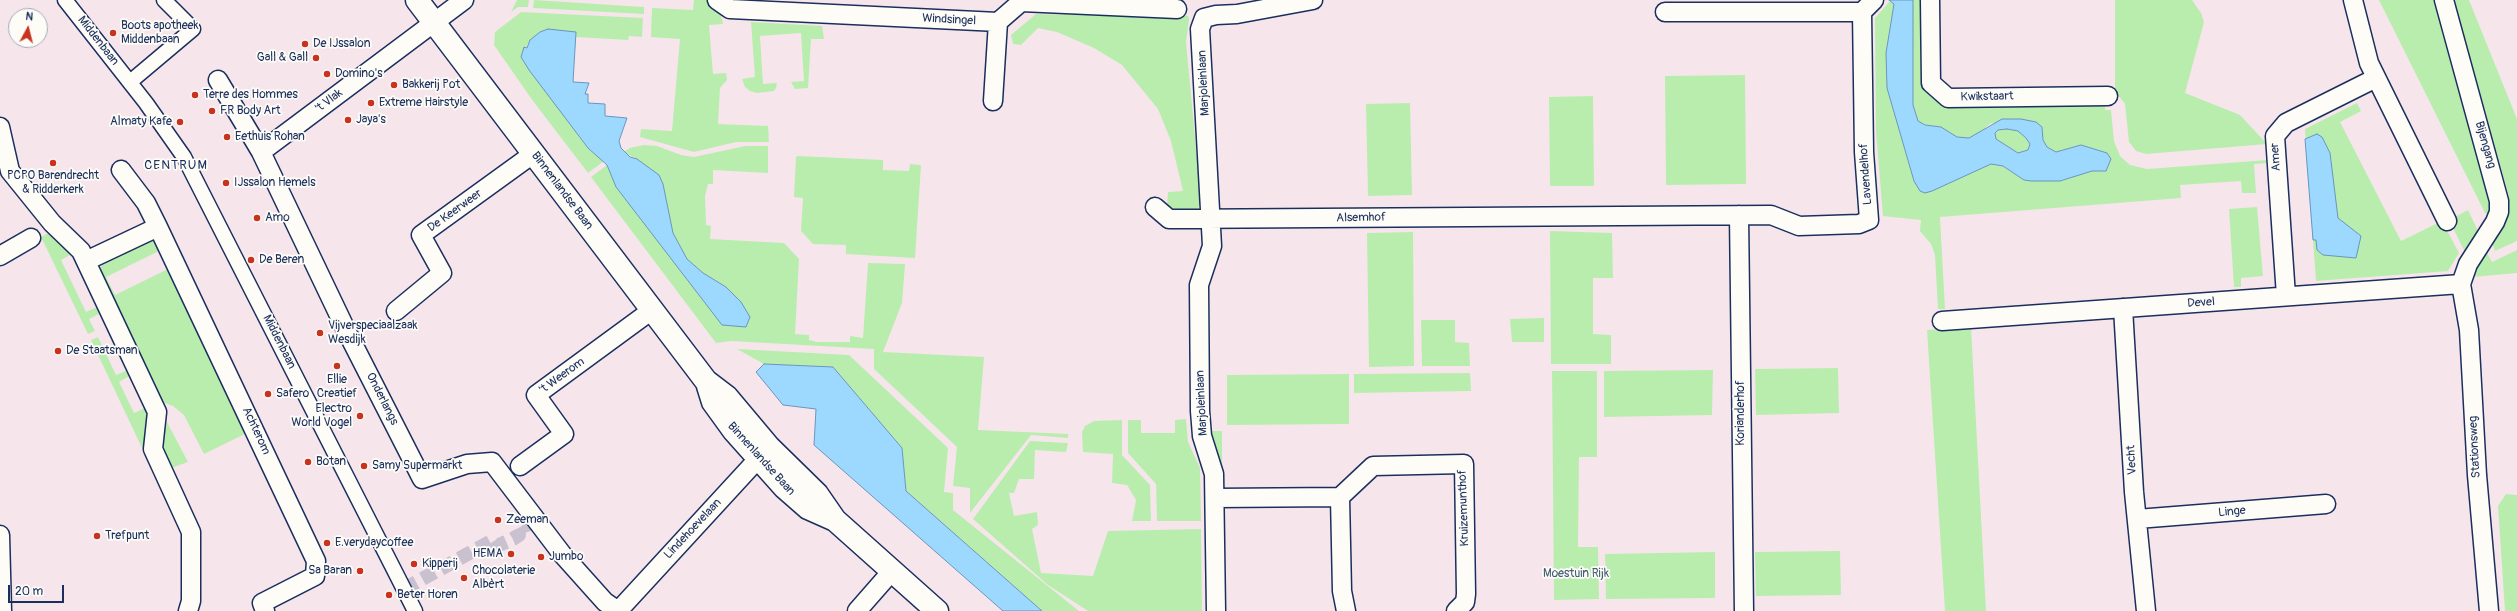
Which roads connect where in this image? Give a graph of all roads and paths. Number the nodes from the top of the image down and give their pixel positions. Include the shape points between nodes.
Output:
1 (65, 0) edge
2 (164, 0) edge
3 (417, 0) edge
4 (464, 0) edge
5 (717, 0) edge
6 (1313, 0) edge
7 (1930, 0) edge
8 (2353, 0) edge
9 (2444, 0) edge
10 (1021, 1) edge
11 (1868, 6) edge
12 (849, 7) edge
13 (1177, 9) dead end
14 (1665, 12) dead end
15 (434, 22) junction
16 (998, 22) junction
17 (2376, 78) junction
18 (218, 80) dead end
19 (130, 82) junction
20 (2108, 96) dead end
21 (993, 101) dead end
22 (0, 127) edge
23 (261, 152) junction
24 (534, 154) junction
25 (121, 170) dead end
26 (1155, 207) dead end
27 (1739, 215) junction
28 (1510, 217) joint
29 (1211, 220) junction
30 (2447, 221) dead end
31 (158, 226) junction
32 (31, 238) dead end
33 (0, 256) edge
34 (86, 261) junction
35 (2461, 284) junction
36 (2286, 296) junction
37 (2123, 308) junction
38 (652, 310) junction
39 (396, 311) dead end
40 (1942, 320) dead end
41 (764, 453) junction
42 (520, 466) dead end
43 (1340, 497) junction
44 (1215, 498) junction
45 (2326, 504) dead end
46 (2137, 519) junction
47 (0, 535) edge
48 (892, 571) junction
49 (264, 607) edge
50 (2, 611) edge
51 (188, 611) edge
52 (415, 611) edge
53 (618, 611) edge
54 (857, 611) edge
55 (938, 611) edge
56 (1216, 611) edge
57 (1346, 611) edge
58 (1456, 611) edge
59 (1744, 611) edge
60 (2146, 611) edge
61 (2490, 611) edge

1 - 19 street, Middenbaan
2 - 19 street via 192,29
3 - 15 street, Binnenlandse Baan
4 - 15 street, 't Vlak
5 - 12 street, Windsingel via 730,9
6 - 29 street, Marjoleinlaan via 1204,18 1200,28
7 - 20 street, Kwikstaart via 1930,83 1948,98
8 - 17 street via 2369,63
9 - 35 street, Bijengang via 2499,201 2499,212 2495,222 2468,264
10 - 13 street
10 - 16 street
11 - 14 street, Lavendelhof
11 - 27 street, Lavendelhof via 1864,152 1869,220 1859,224 1799,226 1771,215
12 - 16 street, Windsingel
15 - 23 street, 't Vlak
15 - 24 street, Binnenlandse Baan
16 - 21 street
17 - 30 street
17 - 36 street, Amer via 2286,123 2275,136
18 - 23 street, Onderlangs
19 - 52 street, Middenbaan via 184,157
22 - 34 street via 10,171 52,223 81,251
23 - 53 street, Onderlangs via 348,334 422,480 467,464 492,462 562,554 605,602
24 - 38 street, Binnenlandse Baan
24 - 39 street, De Keerweer via 421,235 442,273
25 - 31 street, Achterom via 146,203
26 - 29 street via 1169,219
27 - 28 street, Lavendelhof
27 - 59 street, Korianderhof
28 - 29 street, Alsemhof
29 - 44 street, Marjoleinlaan via 1211,252 1199,285 1200,411 1202,436 1214,468
31 - 34 street
31 - 49 street, Achterom via 316,561 315,576
32 - 33 street
34 - 51 street via 157,412 153,449 191,532 191,602
35 - 36 street, Devel
35 - 61 street, Stationsweg via 2468,330 2477,475
36 - 37 street, Devel
37 - 40 street, Devel
37 - 46 street, Vecht
38 - 41 street, Binnenlandse Baan via 706,381 726,397
38 - 42 street, 't Weerom via 536,395 564,434
41 - 48 street, Binnenlandse Baan via 817,494 836,520
41 - 53 street, Lindehoevelaan
43 - 44 street
43 - 57 street via 1342,591
43 - 58 street, Kruizemunthof via 1373,466 1464,464 1466,594 1465,602
44 - 56 street, Marjoleinlaan
45 - 46 street, Linge
46 - 60 street, Vecht
47 - 50 street
48 - 54 street
48 - 55 street, Binnenlandse Baan

